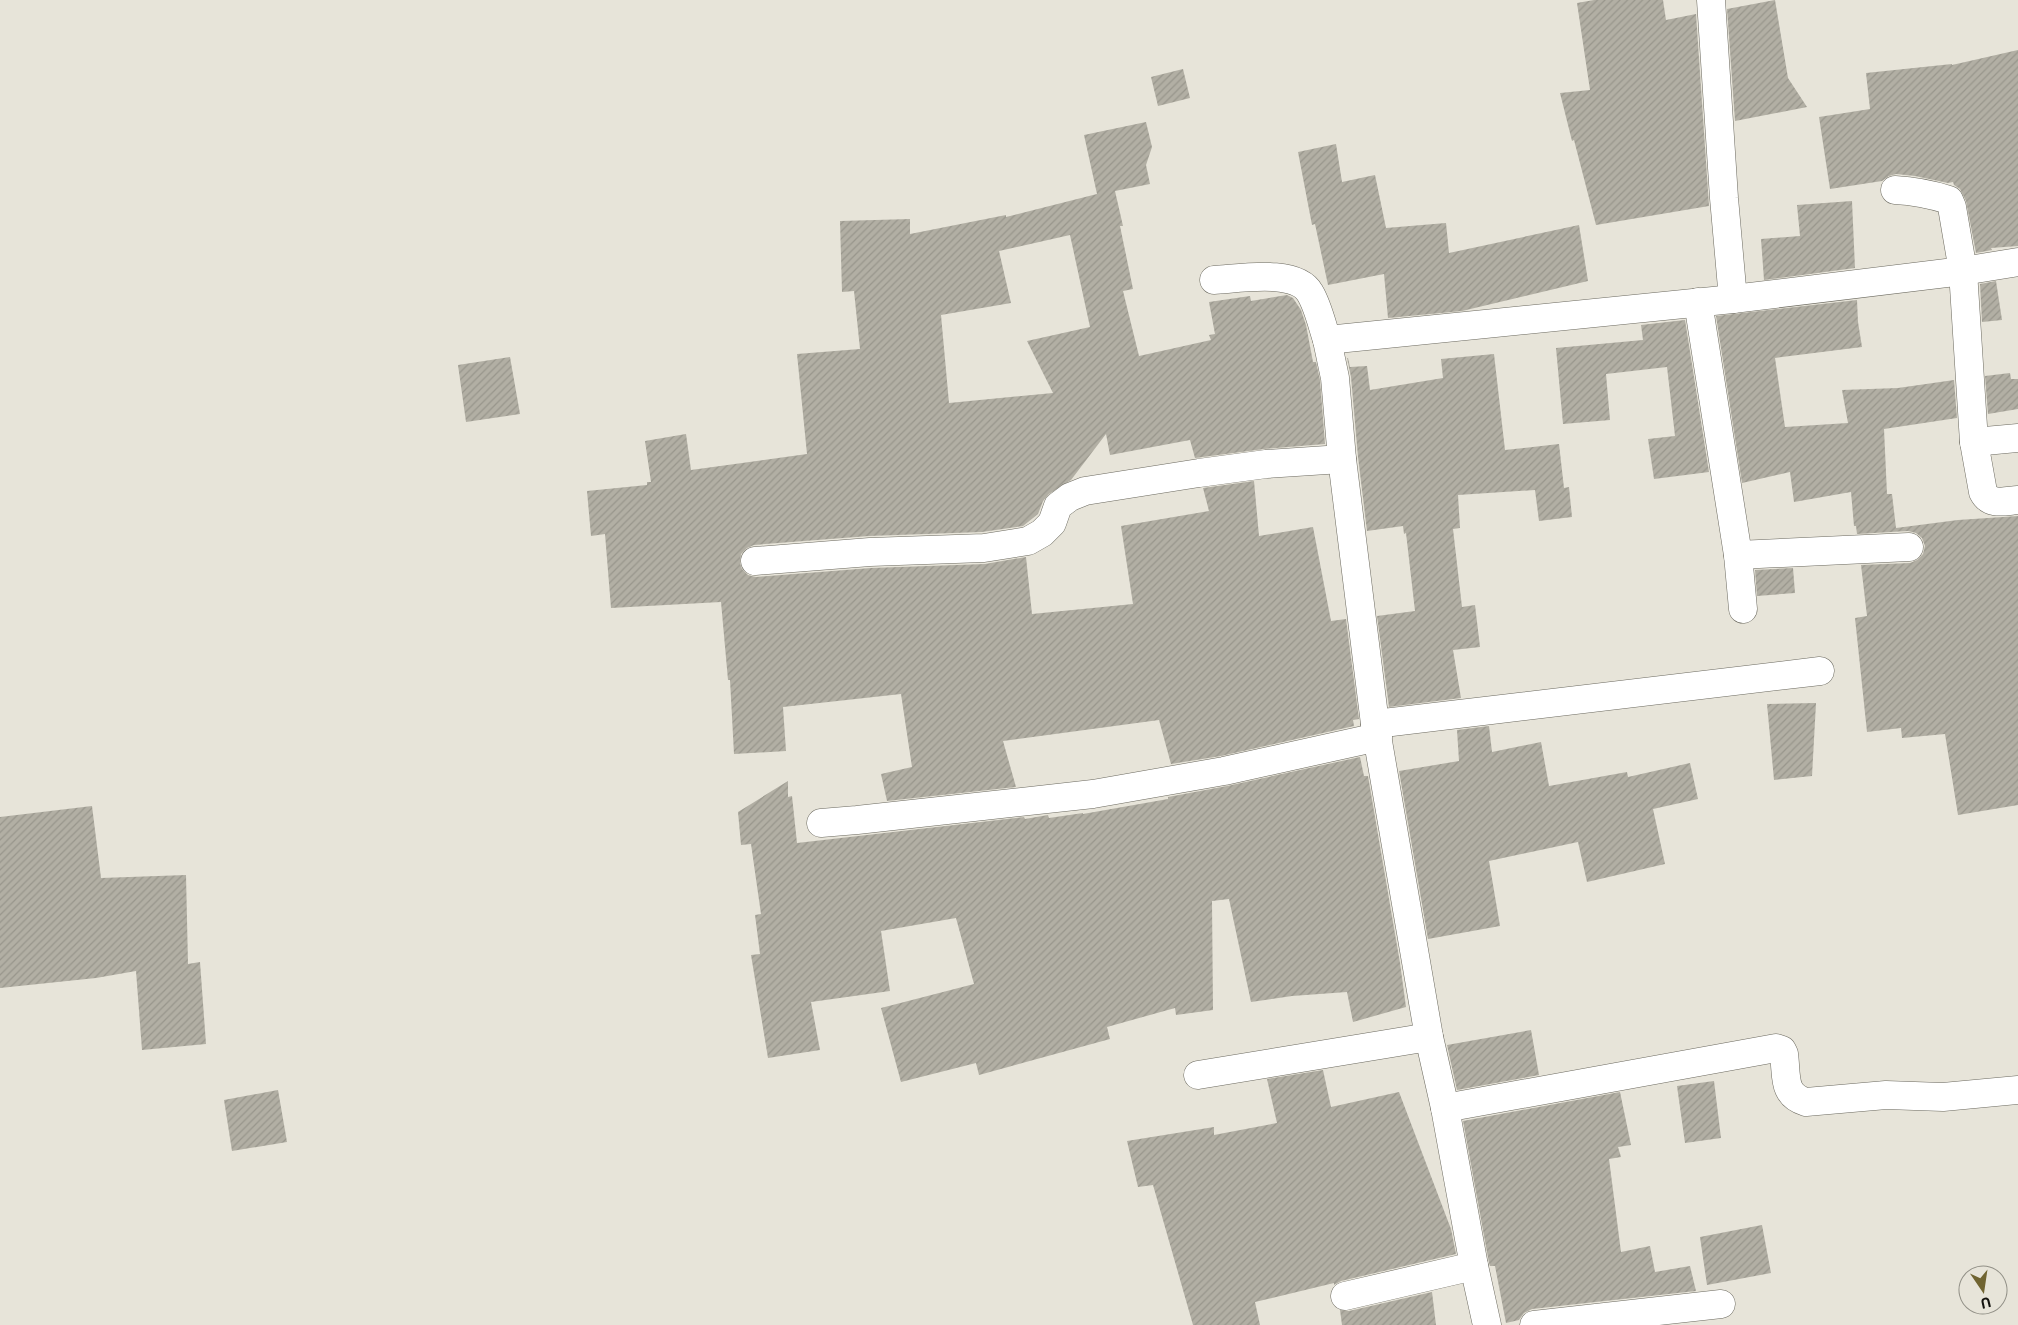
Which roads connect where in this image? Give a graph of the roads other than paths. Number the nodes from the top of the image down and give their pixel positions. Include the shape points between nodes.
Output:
1 (1711, 0) edge
2 (1895, 190) dead end
3 (2018, 262) edge
4 (1963, 271) junction
5 (1214, 280) dead end
6 (1733, 299) junction
7 (1698, 302) junction
8 (1327, 340) junction
9 (2018, 438) edge
10 (1974, 442) junction
11 (1342, 459) junction
12 (2018, 500) edge
13 (1909, 547) dead end
14 (1738, 555) junction
15 (754, 561) dead end
16 (1743, 609) dead end
17 (1820, 671) dead end
18 (1377, 730) junction
19 (821, 823) dead end
20 (1429, 1037) junction
21 (1198, 1075) dead end
22 (2018, 1090) edge
23 (1445, 1108) junction
24 (1474, 1266) junction
25 (1345, 1296) dead end
26 (1721, 1304) dead end
27 (1487, 1325) edge
28 (1534, 1325) edge

1 - 6 street
2 - 4 street via 1921,191 1949,200
3 - 4 street
4 - 6 street
4 - 10 street
5 - 8 street via 1271,277 1302,284 1310,292
6 - 7 street
7 - 8 street
7 - 14 street
8 - 11 street via 1335,378
9 - 10 street
10 - 12 street via 1986,498 1992,502
11 - 15 street via 1199,472 1085,491 1058,506 1052,523 1028,541 984,548
11 - 18 street
13 - 14 street
14 - 16 street
17 - 18 street
18 - 19 street via 1224,771 1093,794
18 - 20 street
20 - 21 street
20 - 23 street
22 - 23 street via 1943,1097 1886,1095 1806,1102 1795,1099 1788,1088 1784,1054 1780,1048
23 - 24 street
24 - 25 street
24 - 27 street
26 - 28 street

